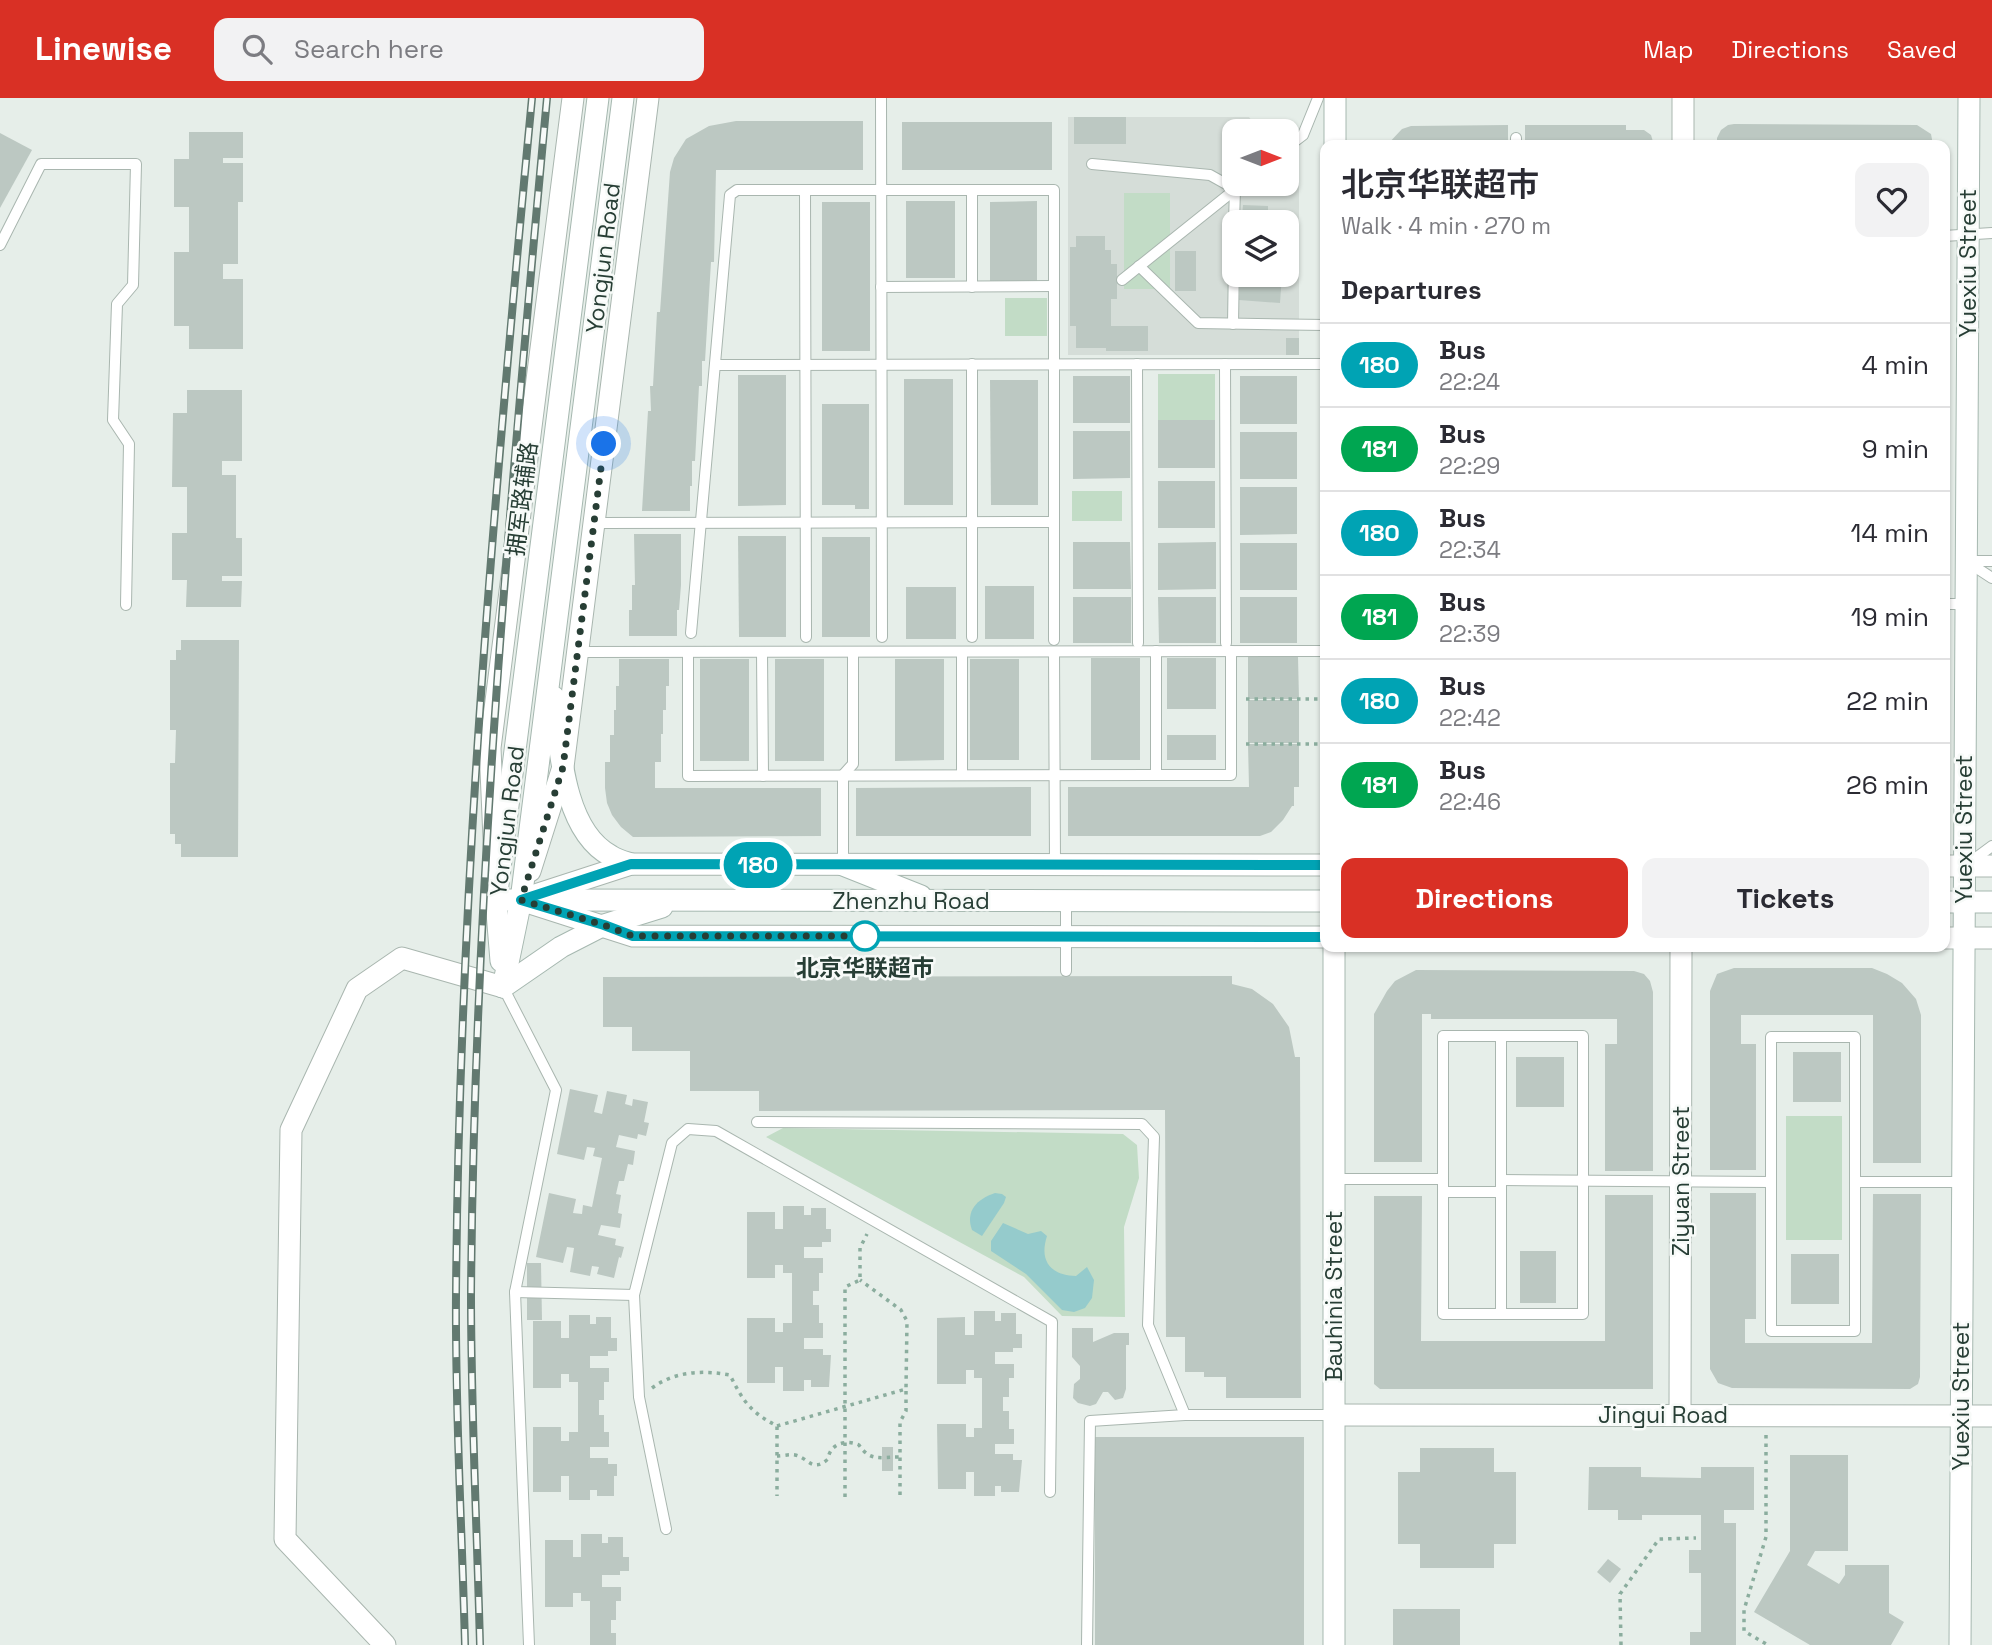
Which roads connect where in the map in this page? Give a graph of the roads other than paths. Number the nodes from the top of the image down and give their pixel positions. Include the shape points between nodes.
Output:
1 (573, 98) edge
2 (598, 98) edge
3 (623, 98) edge
4 (648, 98) edge
5 (881, 98) edge
6 (1318, 98) edge
7 (1335, 98) edge
8 (1683, 98) edge
9 (1969, 98) edge
10 (1299, 138) edge
11 (1335, 140) edge
12 (1683, 140) edge
13 (1092, 164) dead end
14 (1222, 180) edge
15 (805, 190) junction
16 (881, 190) junction
17 (972, 190) junction
18 (1227, 196) edge
19 (1992, 233) edge
20 (1950, 236) edge
21 (1968, 236) junction
22 (0, 245) edge
23 (1139, 266) junction
24 (1122, 279) dead end
25 (1054, 286) junction
26 (881, 287) junction
27 (972, 287) junction
28 (1234, 287) edge
29 (1233, 324) junction
30 (1320, 325) edge
31 (1320, 364) edge
32 (715, 365) junction
33 (805, 365) junction
34 (881, 365) junction
35 (972, 365) junction
36 (1054, 365) junction
37 (1137, 365) junction
38 (1225, 365) junction
39 (972, 522) junction
40 (1054, 522) junction
41 (594, 523) junction
42 (701, 523) junction
43 (805, 523) junction
44 (882, 523) junction
45 (1966, 561) junction
46 (1992, 561) edge
47 (1992, 578) edge
48 (1955, 604) edge
49 (126, 605) dead end
50 (691, 633) dead end
51 (806, 638) dead end
52 (882, 638) dead end
53 (972, 638) dead end
54 (1138, 643) dead end
55 (1054, 646) junction
56 (1228, 647) junction
57 (1156, 651) junction
58 (1320, 651) edge
59 (578, 652) junction
60 (688, 652) junction
61 (762, 652) junction
62 (853, 652) junction
63 (962, 652) junction
64 (551, 666) junction
65 (563, 767) junction
66 (843, 775) junction
67 (962, 775) junction
68 (1055, 775) junction
69 (1156, 775) junction
70 (763, 776) junction
71 (1992, 846) edge
72 (631, 864) junction
73 (843, 865) junction
74 (1055, 865) junction
75 (1320, 865) edge
76 (1954, 866) edge
77 (1992, 866) edge
78 (496, 900) junction
79 (521, 900) junction
80 (682, 901) junction
81 (933, 901) junction
82 (1066, 901) junction
83 (1320, 901) edge
84 (1954, 902) edge
85 (1992, 902) edge
86 (604, 925) junction
87 (1066, 937) junction
88 (1320, 937) edge
89 (1954, 938) edge
90 (1992, 938) edge
91 (1334, 952) edge
92 (1681, 952) edge
93 (1066, 971) dead end
94 (503, 987) junction
95 (1501, 1036) junction
96 (757, 1122) dead end
97 (1334, 1179) junction
98 (1443, 1179) junction
99 (1501, 1180) junction
100 (1583, 1181) junction
101 (1681, 1182) junction
102 (1771, 1182) junction
103 (1855, 1182) junction
104 (1962, 1182) junction
105 (1443, 1192) junction
106 (1501, 1192) junction
107 (515, 1292) junction
108 (634, 1296) junction
109 (1501, 1314) junction
110 (1185, 1415) junction
111 (1334, 1415) junction
112 (1680, 1415) junction
113 (1961, 1416) junction
114 (1992, 1416) edge
115 (1050, 1492) dead end
116 (666, 1528) dead end
117 (385, 1645) edge
118 (529, 1645) edge
119 (1087, 1645) edge
120 (1334, 1645) edge
121 (1960, 1645) edge

1 - 78 street, 拥军路辅路 via 491,748
2 - 78 street, Yongjun Road
3 - 64 street, Yongjun Road
4 - 41 street
5 - 16 lane
6 - 10 lane
7 - 11 street
8 - 12 street
9 - 21 street, Yuexiu Street
13 - 14 lane via 1210,175
15 - 16 lane
15 - 32 lane via 737,190 730,195
15 - 33 lane
16 - 17 lane
16 - 26 lane
17 - 25 lane via 1054,190
17 - 27 lane
18 - 23 lane
19 - 21 lane
20 - 21 lane
21 - 45 street, Yuexiu Street
22 - 49 lane via 41,164 135,164 133,285 117,304 113,420 129,444
23 - 24 lane
23 - 29 lane via 1198,323
25 - 27 lane
25 - 36 lane
26 - 27 lane
26 - 34 lane
28 - 29 lane
29 - 30 lane
31 - 38 lane
32 - 33 lane
32 - 42 lane
33 - 34 lane
33 - 43 lane
34 - 35 lane
34 - 44 lane
35 - 36 lane
35 - 39 lane
36 - 37 lane
36 - 40 lane
37 - 38 lane
37 - 54 lane
38 - 56 lane
39 - 40 lane
39 - 44 lane
39 - 53 lane
40 - 55 lane
41 - 42 lane
41 - 59 street
42 - 43 lane
42 - 50 lane
43 - 44 lane
43 - 51 lane
44 - 52 lane
45 - 46 lane
45 - 47 lane
45 - 48 street, Yuexiu Street
48 - 76 street, Yuexiu Street
55 - 57 lane
55 - 63 lane
55 - 68 lane
56 - 57 lane
56 - 58 lane
56 - 69 lane via 1231,775
57 - 69 lane
59 - 60 lane
59 - 65 street
60 - 61 lane
60 - 70 lane via 688,776
61 - 62 lane
61 - 70 lane
62 - 63 lane
62 - 66 lane via 853,764
63 - 67 lane
64 - 65 street
64 - 79 street, Yongjun Road
65 - 72 street via 584,832 609,856
65 - 79 street
66 - 67 lane
66 - 70 lane
66 - 73 lane
67 - 68 lane
68 - 69 lane
68 - 74 lane
71 - 76 lane
72 - 73 street
72 - 79 street
73 - 74 street
73 - 81 street
74 - 75 street
76 - 77 street
76 - 84 street, Yuexiu Street
78 - 79 street, Zhenzhu Road
78 - 94 street, Yongjun Road
79 - 80 street, Zhenzhu Road
79 - 86 street
79 - 94 street, Yongjun Road
80 - 81 street, Zhenzhu Road
80 - 86 street
81 - 82 street, Zhenzhu Road
82 - 83 street, Zhenzhu Road
82 - 87 lane
84 - 85 street
84 - 89 street, Yuexiu Street
86 - 87 street via 633,936
86 - 94 street via 561,947
87 - 88 street
87 - 93 lane
89 - 90 street
89 - 104 street, Yuexiu Street
91 - 97 street, Bauhinia Street
92 - 101 street, Ziyuan Street
94 - 107 lane via 556,1090
94 - 117 street via 402,958 357,989 291,1130 285,1539
95 - 98 lane via 1443,1036
95 - 99 lane
95 - 100 lane via 1583,1036
96 - 110 lane via 1142,1124 1154,1137 1148,1325
97 - 98 lane
97 - 111 street, Bauhinia Street
98 - 105 lane
99 - 100 lane
99 - 106 lane
100 - 101 lane
100 - 109 lane via 1583,1314
101 - 102 lane
101 - 112 street, Ziyuan Street
102 - 103 lane via 1771,1037 1855,1037
102 - 103 lane via 1771,1331 1855,1331
103 - 104 lane
104 - 113 street, Yuexiu Street
105 - 106 lane
105 - 109 lane via 1443,1314
106 - 109 lane
107 - 108 lane
107 - 118 lane
108 - 115 lane via 672,1143 688,1129 716,1131 1052,1322
108 - 116 lane via 639,1397
110 - 111 lane
110 - 119 lane via 1090,1421
111 - 112 street, Jingui Road
111 - 120 street, Bauhinia Street
112 - 113 street, Jingui Road
113 - 114 street, Jingui Road
113 - 121 street, Yuexiu Street

